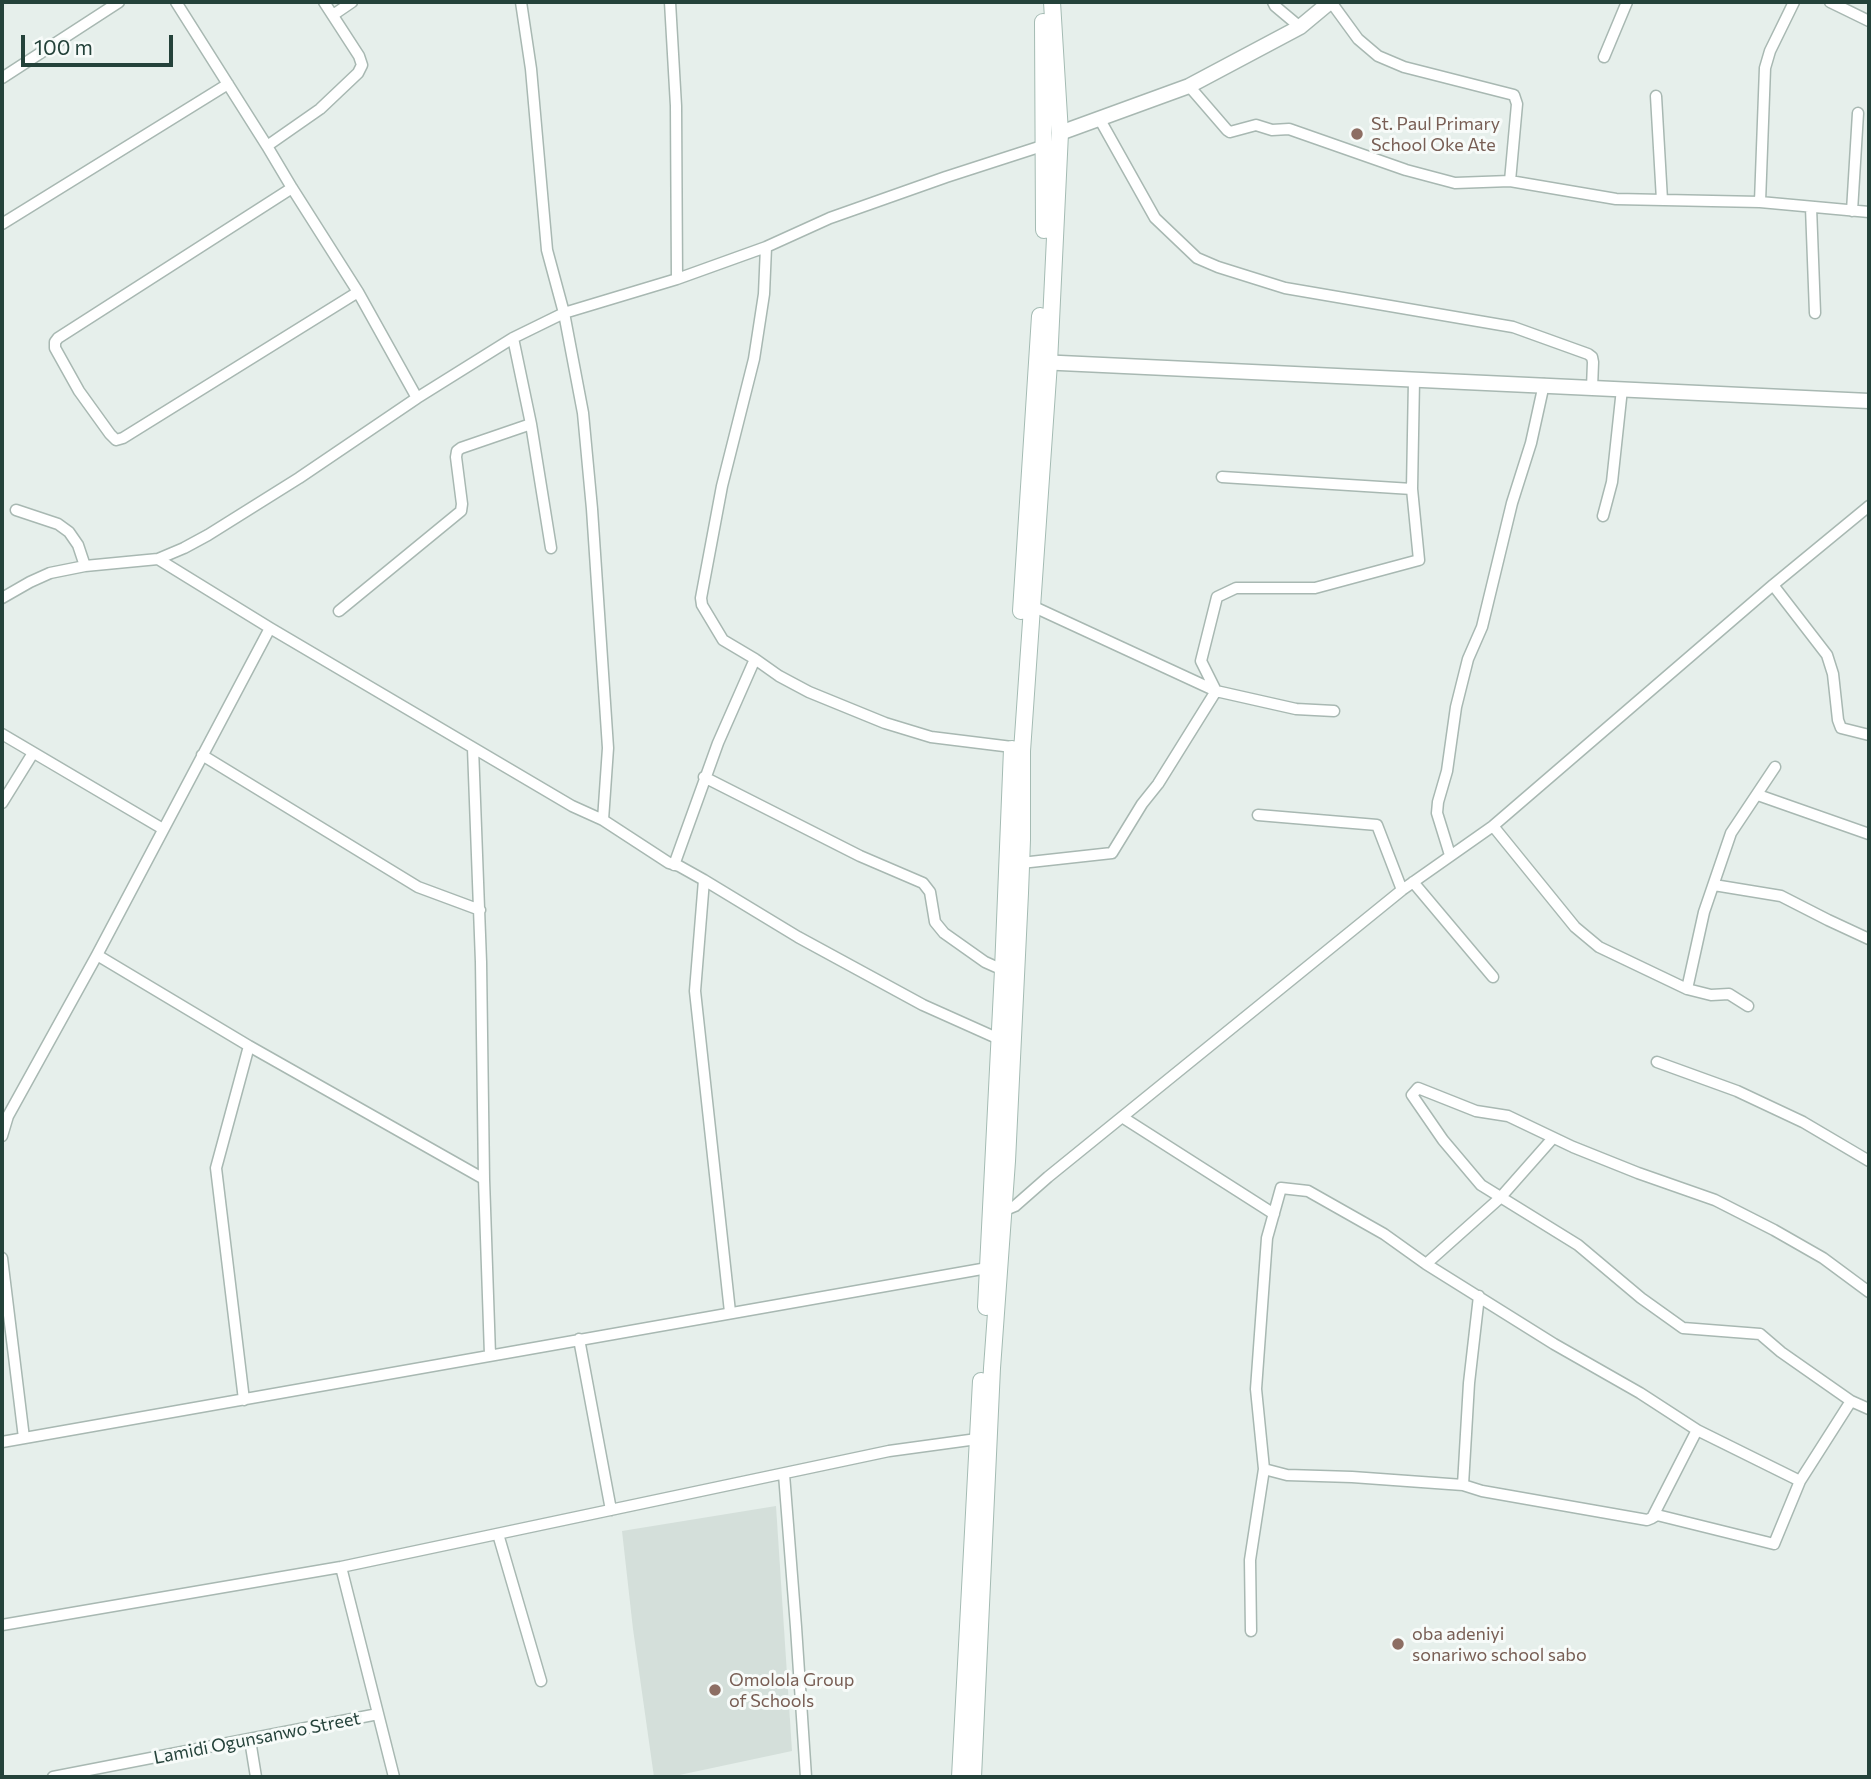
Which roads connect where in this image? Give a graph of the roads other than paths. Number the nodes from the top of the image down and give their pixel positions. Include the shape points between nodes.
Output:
1 (119, 2) edge
2 (176, 2) edge
3 (324, 2) edge
4 (352, 2) edge
5 (521, 2) edge
6 (670, 2) edge
7 (1042, 2) edge
8 (1052, 2) edge
9 (1273, 2) edge
10 (1330, 2) edge
11 (1627, 2) edge
12 (1794, 2) edge
13 (1830, 2) edge
14 (332, 15) junction
15 (1869, 21) edge
16 (1300, 27) junction
17 (1604, 57) dead end
18 (2, 78) edge
19 (228, 84) junction
20 (1189, 86) junction
21 (1656, 96) dead end
22 (1858, 113) dead end
23 (1100, 118) junction
24 (1060, 133) junction
25 (1045, 145) junction
26 (267, 146) junction
27 (1510, 181) junction
28 (292, 188) junction
29 (1662, 200) junction
30 (1760, 202) junction
31 (1811, 207) junction
32 (1852, 211) junction
33 (1869, 212) edge
34 (2, 224) edge
35 (766, 247) junction
36 (677, 279) junction
37 (358, 292) junction
38 (564, 313) junction
39 (1815, 313) dead end
40 (513, 338) junction
41 (1043, 362) junction
42 (1414, 380) junction
43 (1544, 384) junction
44 (1592, 388) junction
45 (1622, 389) junction
46 (417, 398) junction
47 (1869, 401) edge
48 (531, 424) junction
49 (1222, 477) dead end
50 (1412, 489) junction
51 (16, 510) dead end
52 (1868, 510) edge
53 (1603, 516) dead end
54 (551, 548) dead end
55 (158, 559) junction
56 (85, 566) junction
57 (1773, 585) junction
58 (2, 598) edge
59 (1032, 606) junction
60 (339, 611) dead end
61 (270, 628) junction
62 (755, 659) junction
63 (1216, 691) junction
64 (1334, 711) dead end
65 (2, 734) edge
66 (1869, 735) edge
67 (1012, 747) junction
68 (473, 748) junction
69 (33, 753) junction
70 (202, 755) junction
71 (1776, 767) dead end
72 (705, 777) junction
73 (1758, 795) junction
74 (2, 803) edge
75 (1258, 815) dead end
76 (603, 820) junction
77 (1493, 826) junction
78 (163, 829) junction
79 (1869, 834) edge
80 (1450, 855) junction
81 (1021, 863) junction
82 (674, 864) junction
83 (704, 880) junction
84 (1413, 882) junction
85 (1714, 885) junction
86 (1402, 890) junction
87 (480, 910) junction
88 (1869, 939) edge
89 (97, 955) junction
90 (1003, 970) junction
91 (1493, 977) dead end
92 (1687, 989) junction
93 (1748, 1006) dead end
94 (999, 1039) junction
95 (249, 1046) junction
96 (1657, 1062) dead end
97 (1122, 1117) junction
98 (2, 1136) edge
99 (1553, 1138) junction
100 (1869, 1161) edge
101 (484, 1179) junction
102 (1500, 1198) junction
103 (1003, 1211) junction
104 (1274, 1214) junction
105 (2, 1258) edge
106 (1426, 1264) junction
107 (994, 1267) junction
108 (1869, 1292) edge
109 (1479, 1296) junction
110 (730, 1312) junction
111 (579, 1339) junction
112 (490, 1355) junction
113 (244, 1400) junction
114 (1851, 1401) junction
115 (1869, 1409) edge
116 (1697, 1430) junction
117 (24, 1438) junction
118 (977, 1439) junction
119 (2, 1442) edge
120 (1264, 1469) junction
121 (784, 1474) junction
122 (1800, 1481) junction
123 (1463, 1485) junction
124 (611, 1510) junction
125 (1652, 1518) junction
126 (498, 1534) junction
127 (341, 1567) junction
128 (2, 1625) edge
129 (1251, 1631) dead end
130 (541, 1681) dead end
131 (378, 1714) junction
132 (250, 1740) junction
133 (53, 1777) edge
134 (256, 1777) edge
135 (394, 1777) edge
136 (806, 1777) edge
137 (960, 1777) edge
138 (973, 1777) edge

1 - 18 street
2 - 19 street
3 - 14 street
4 - 14 street
5 - 38 street via 547,250
6 - 36 street
7 - 25 main road
8 - 24 main road
9 - 16 street
10 - 16 street
10 - 27 street via 1358,39 1378,56 1514,95
11 - 17 street
12 - 30 street via 1765,68
13 - 15 street
14 - 26 street via 362,65 320,109
16 - 20 street
19 - 26 street
19 - 34 street
20 - 23 street
20 - 27 street via 1230,132 1255,125 1289,129 1455,183
21 - 29 street
22 - 32 street
23 - 24 street
23 - 44 street via 1155,218 1197,258 1285,288 1513,327 1592,357
24 - 41 main road
25 - 35 street via 830,218
25 - 41 main road
26 - 28 street
27 - 29 street via 1616,199
28 - 37 street
28 - 37 street via 58,338 55,348 79,391 110,434 116,440 123,438
29 - 30 street
30 - 31 street
31 - 32 street
31 - 39 street
32 - 33 street
35 - 36 street
35 - 62 street via 754,359 722,486 701,598 723,640
36 - 38 street
37 - 46 street
38 - 40 street
38 - 76 street via 583,413 592,509 608,748
40 - 46 street
40 - 48 street
41 - 42 street
41 - 59 main road
41 - 67 main road
42 - 43 street
42 - 50 street
43 - 44 street
43 - 80 street via 1482,627 1456,707 1437,813
44 - 45 street
45 - 47 street
45 - 53 street via 1612,482
46 - 55 street via 299,478
48 - 54 street
48 - 60 street via 457,451 461,511
49 - 50 street
50 - 63 street via 1419,560 1315,588 1236,588 1217,597 1201,660
51 - 56 street via 69,532
52 - 57 street
55 - 56 street
55 - 61 street
56 - 58 street via 50,573
57 - 66 street via 1827,655 1841,728
57 - 77 street
59 - 63 street
59 - 81 main road via 1022,751
61 - 68 street
61 - 70 street
62 - 67 street via 809,692 885,723 930,737
62 - 72 street
63 - 64 street via 1296,709
63 - 81 street via 1112,853
65 - 69 street
67 - 90 main road
68 - 76 street
68 - 87 street
69 - 74 street
69 - 78 street
70 - 78 street
70 - 87 street via 418,887
71 - 73 street
72 - 82 street
72 - 90 street via 923,883 930,892 935,922 944,933
73 - 79 street
73 - 85 street via 1731,833
75 - 86 street via 1377,825
76 - 82 street
77 - 80 street
77 - 92 street via 1575,927 1599,947
78 - 89 street
80 - 84 street
81 - 103 main road
82 - 83 street
83 - 94 street via 923,1005
83 - 110 street via 695,991
84 - 86 street
84 - 91 street
85 - 88 street via 1781,896
85 - 92 street
86 - 97 street
87 - 101 street
89 - 95 street
89 - 98 street via 8,1116
90 - 94 main road
92 - 93 street via 1729,994
94 - 107 main road
95 - 101 street
95 - 113 street via 216,1168
96 - 100 street via 1737,1091 1803,1122
97 - 103 street via 1015,1206
97 - 104 street
99 - 102 street
99 - 102 street via 1508,1116 1476,1111 1418,1088 1412,1095 1443,1140 1481,1185
99 - 108 street via 1715,1200 1823,1258
101 - 112 street
102 - 106 street
102 - 114 street via 1577,1245 1683,1328 1760,1334
103 - 107 main road
104 - 106 street via 1281,1188 1308,1191
104 - 120 street via 1267,1238 1256,1389
105 - 117 street
106 - 109 street
107 - 110 street
107 - 118 main road
107 - 138 main road
109 - 116 street
109 - 123 street
110 - 111 street
111 - 112 street
111 - 124 street
112 - 113 street
113 - 117 street
114 - 115 street
114 - 122 street
116 - 122 street
116 - 125 street
117 - 119 street
118 - 121 street via 889,1451
118 - 137 main road
120 - 123 street via 1287,1475
120 - 129 street via 1251,1560
121 - 124 street
121 - 136 street
122 - 125 street via 1773,1544 1657,1515
123 - 125 street
124 - 126 street
126 - 127 street
126 - 130 street
127 - 128 street
127 - 131 street
131 - 132 street, Lamidi Ogunsanwo Street
131 - 135 street
132 - 133 street, Lamidi Ogunsanwo Street
132 - 134 street

